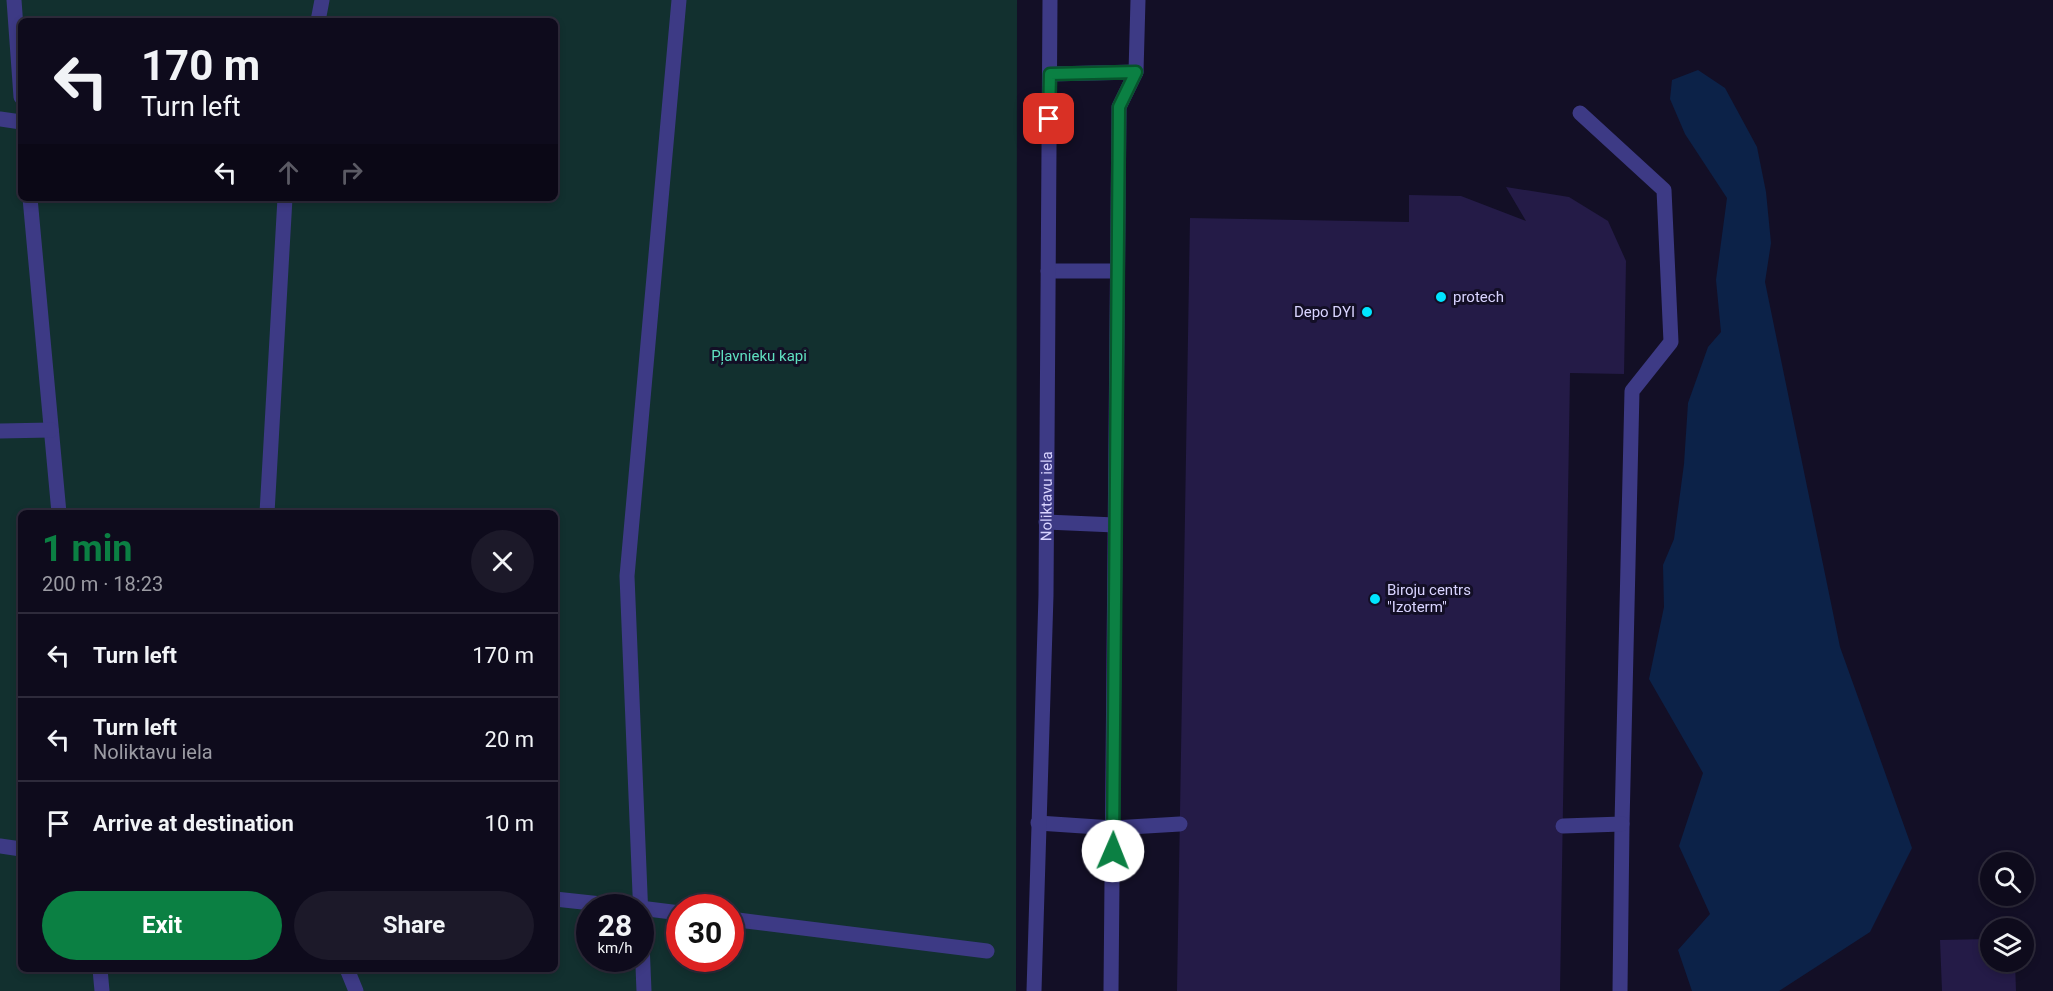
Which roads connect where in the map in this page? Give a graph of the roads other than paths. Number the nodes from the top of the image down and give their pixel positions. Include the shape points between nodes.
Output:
1 (14, 0) edge
2 (322, 0) edge
3 (679, 0) edge
4 (1050, 0) edge
5 (1138, 0) edge
6 (319, 18) edge
7 (18, 55) edge
8 (1136, 72) junction
9 (1050, 74) junction
10 (1580, 113) dead end
11 (0, 119) edge
12 (18, 122) edge
13 (30, 201) edge
14 (285, 201) edge
15 (1048, 271) junction
16 (1117, 272) junction
17 (51, 430) junction
18 (0, 431) edge
19 (58, 510) edge
20 (267, 510) edge
21 (1046, 522) junction
22 (1115, 525) junction
23 (1038, 823) junction
24 (1180, 824) dead end
25 (1622, 824) junction
26 (1563, 826) dead end
27 (1113, 828) junction
28 (0, 846) edge
29 (18, 849) edge
30 (639, 894) edge
31 (558, 899) edge
32 (576, 901) edge
33 (744, 921) edge
34 (987, 951) dead end
35 (100, 972) edge
36 (348, 972) edge
37 (643, 972) edge
38 (102, 991) edge
39 (356, 991) edge
40 (644, 991) edge
41 (1035, 991) edge
42 (1111, 991) edge
43 (1620, 991) edge

1 - 7 street
2 - 6 street
3 - 30 street via 627,576
4 - 9 street, Noliktavu iela
5 - 8 street
8 - 9 street
8 - 16 street via 1119,107
9 - 15 street, Noliktavu iela
10 - 25 street via 1664,190 1671,342 1632,391
11 - 12 street
13 - 17 street
14 - 20 street
15 - 16 street
15 - 21 street, Noliktavu iela
16 - 22 street
17 - 18 street
17 - 19 street
21 - 22 street
21 - 23 street, Noliktavu iela
22 - 27 street
23 - 27 street
23 - 41 street, Noliktavu iela
24 - 27 street
25 - 26 street
25 - 43 street
27 - 42 street
28 - 29 street
31 - 32 street
33 - 34 street
35 - 38 street
36 - 39 street
37 - 40 street

